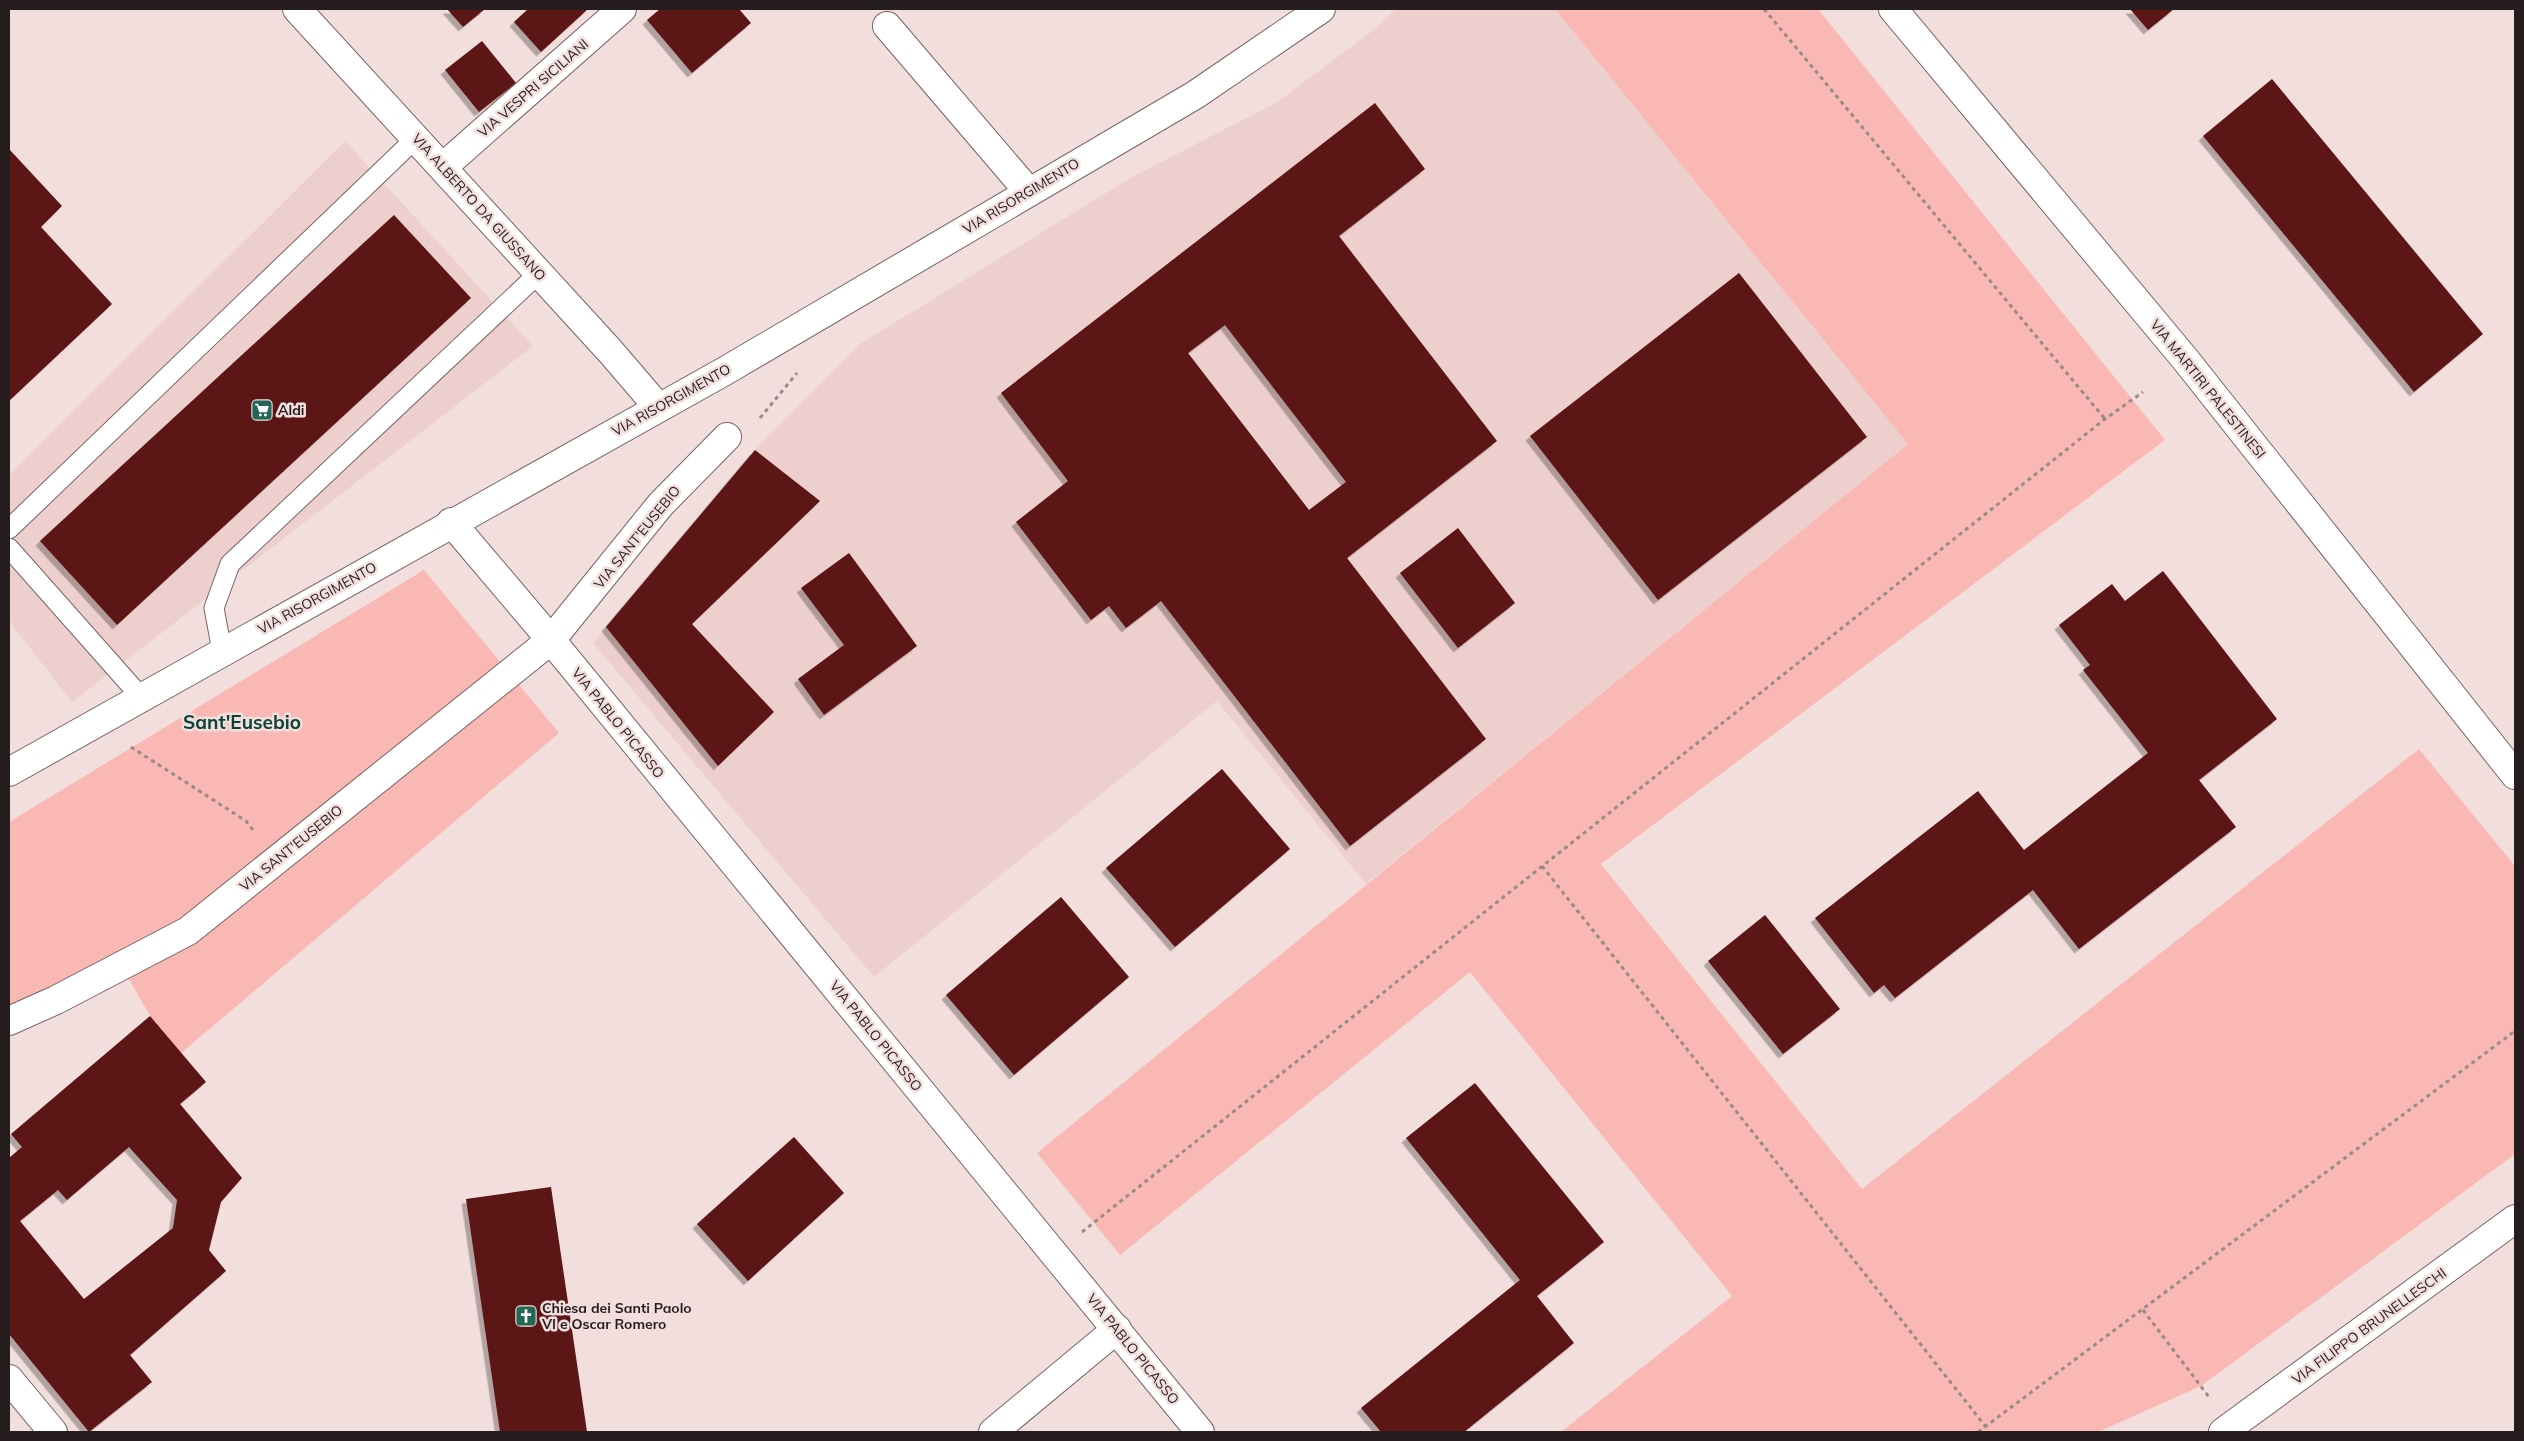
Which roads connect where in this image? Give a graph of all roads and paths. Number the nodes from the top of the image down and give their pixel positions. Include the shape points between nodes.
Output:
1 (298, 9) edge
2 (622, 9) edge
3 (1320, 9) edge
4 (1764, 9) edge
5 (1893, 9) edge
6 (887, 26) dead end
7 (416, 138) junction
8 (443, 167) junction
9 (1028, 191) junction
10 (539, 273) junction
11 (2143, 392) dead end
12 (658, 407) junction
13 (2105, 419) junction
14 (727, 437) dead end
15 (451, 522) junction
16 (9, 529) edge
17 (9, 548) edge
18 (551, 640) junction
19 (222, 651) junction
20 (141, 697) junction
21 (102, 719) junction
22 (9, 772) edge
23 (2515, 775) edge
24 (276, 861) junction
25 (1542, 866) junction
26 (9, 1021) edge
27 (2515, 1030) edge
28 (2515, 1219) edge
29 (1054, 1254) junction
30 (2143, 1310) junction
31 (1117, 1329) junction
32 (9, 1379) edge
33 (1986, 1426) junction
34 (2227, 1429) edge
35 (53, 1432) edge
36 (993, 1432) edge
37 (1200, 1432) edge
38 (1978, 1432) edge

1 - 7 street, VIA ALBERTO DA GIUSSANO
2 - 8 street, VIA VESPRI SICILIANI
3 - 9 street, VIA RISORGIMENTO via 1195,95
4 - 13 path
5 - 23 street, VIA MARTIRI PALESTINESI via 2191,366
6 - 9 street
7 - 8 street, VIA ALBERTO DA GIUSSANO
7 - 16 lane
8 - 10 street, VIA ALBERTO DA GIUSSANO
9 - 12 street, VIA RISORGIMENTO via 830,310
10 - 12 street, VIA ALBERTO DA GIUSSANO
10 - 19 lane via 230,564 214,608
11 - 13 path
12 - 15 street, VIA RISORGIMENTO
13 - 25 path
14 - 18 street, VIA SANT'EUSEBIO via 661,504
15 - 18 street
15 - 19 street, VIA RISORGIMENTO
17 - 20 lane
18 - 24 street, VIA SANT'EUSEBIO
18 - 29 street, VIA PABLO PICASSO
19 - 20 street, VIA RISORGIMENTO
20 - 21 street, VIA RISORGIMENTO
21 - 22 street, VIA RISORGIMENTO
21 - 24 path via 116,737 246,821
24 - 26 street, VIA SANT'EUSEBIO via 188,931
25 - 29 path
25 - 33 path
27 - 30 path
28 - 34 street, VIA FILIPPO BRUNELLESCHI
29 - 31 street, VIA PABLO PICASSO
30 - 33 path
30 - 34 path
31 - 36 street
31 - 37 street, VIA PABLO PICASSO
32 - 35 street
33 - 38 path

